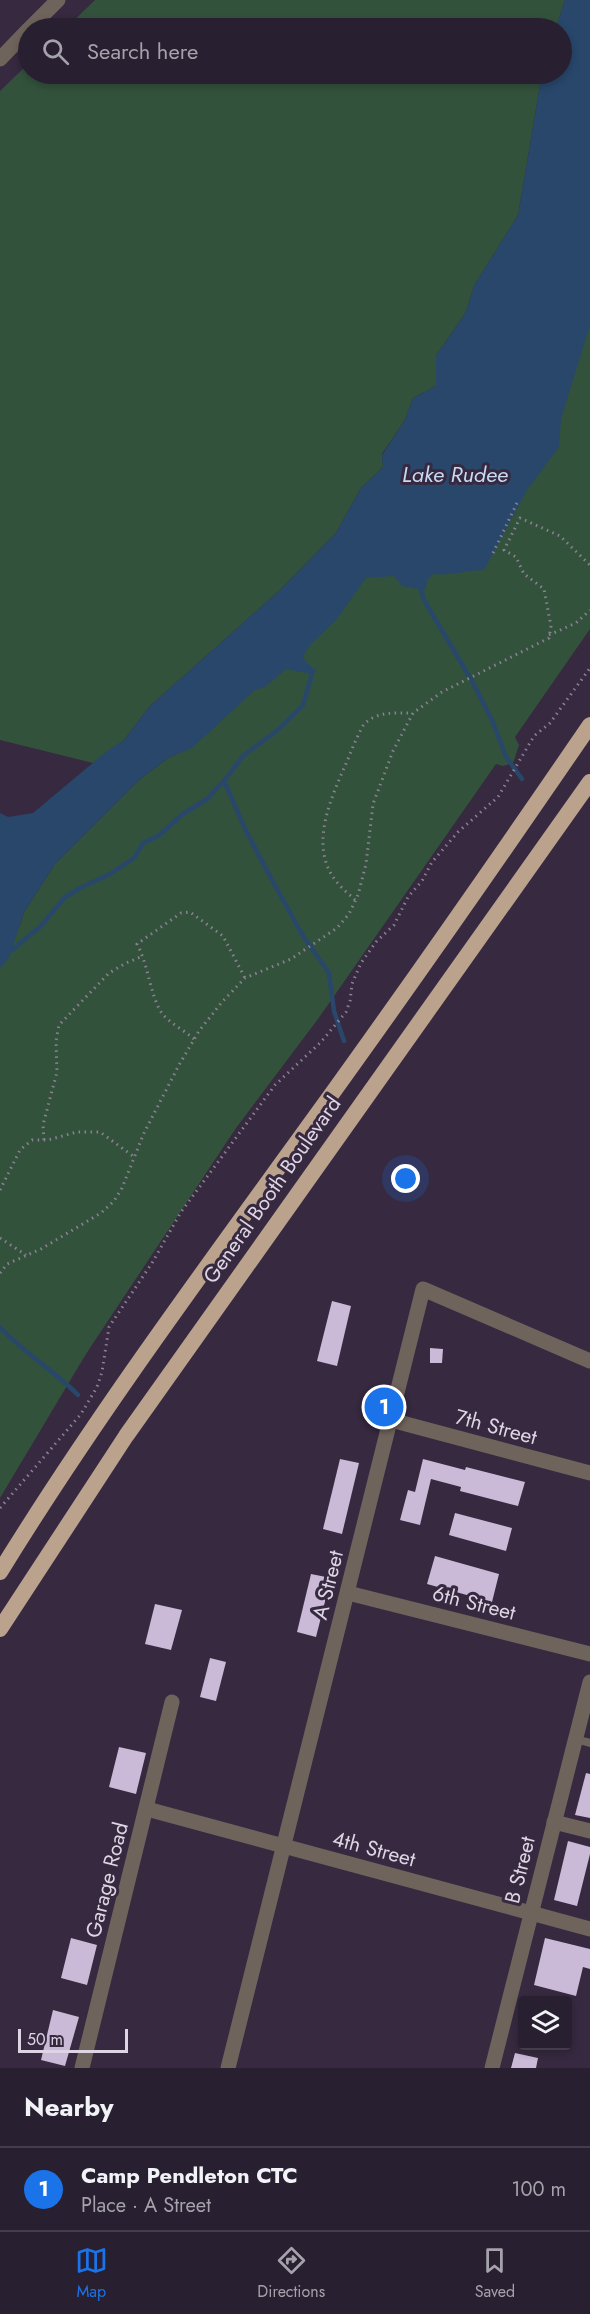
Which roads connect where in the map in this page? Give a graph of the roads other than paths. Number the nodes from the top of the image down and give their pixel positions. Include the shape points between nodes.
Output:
1 (58, 0) edge
2 (40, 18) edge
3 (18, 40) edge
4 (0, 59) edge
5 (590, 725) edge
6 (590, 782) edge
7 (590, 1361) edge
8 (391, 1420) junction
9 (590, 1473) edge
10 (0, 1572) edge
11 (348, 1593) junction
12 (1, 1625) edge
13 (590, 1654) edge
14 (590, 1682) edge
15 (172, 1702) dead end
16 (583, 1741) edge
17 (147, 1809) junction
18 (554, 1822) junction
19 (590, 1831) edge
20 (284, 1846) junction
21 (531, 1914) junction
22 (590, 1929) edge
23 (82, 2068) edge
24 (228, 2068) edge
25 (492, 2068) edge

1 - 2 street
3 - 4 street
5 - 10 highway, General Booth Boulevard via 50,1491
6 - 12 highway, General Booth Boulevard via 126,1436
7 - 8 street, A Street via 423,1289
8 - 9 street, 7th Street
8 - 11 street, A Street
11 - 13 street, 6th Street
11 - 20 street, A Street
14 - 16 street, B Street
15 - 17 street, Garage Road
16 - 18 street, B Street
17 - 20 street, 4th Street
17 - 23 street, Garage Road
18 - 19 street
18 - 21 street, B Street
20 - 21 street, 4th Street
20 - 24 street, A Street
21 - 22 street, 4th Street
21 - 25 street, B Street

